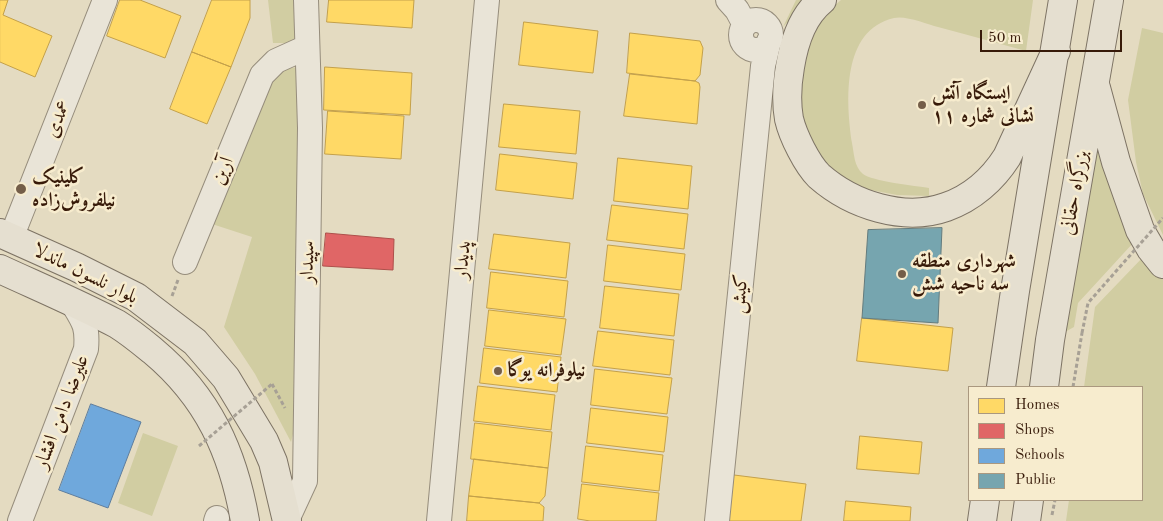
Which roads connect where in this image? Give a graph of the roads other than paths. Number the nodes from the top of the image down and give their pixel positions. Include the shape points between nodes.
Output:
1 (105, 0) edge
2 (306, 0) edge
3 (486, 0) edge
4 (728, 0) edge
5 (743, 0) edge
6 (822, 0) edge
7 (1063, 0) edge
8 (1109, 0) edge
9 (756, 34) junction
10 (308, 47) junction
11 (1056, 51) junction
12 (1094, 79) junction
13 (6, 236) edge
14 (185, 262) road end
15 (1163, 264) edge
16 (0, 269) edge
17 (73, 304) junction
18 (1001, 386) edge
19 (1044, 386) edge
20 (985, 501) edge
21 (1029, 501) edge
22 (20, 521) edge
23 (245, 521) edge
24 (287, 521) edge
25 (439, 521) edge
26 (717, 521) edge
27 (982, 521) edge
28 (1026, 521) edge

1 - 13 street, عمدی
2 - 10 street, سپیدار
3 - 25 street, پدیدار
4 - 9 street
5 - 9 street
6 - 11 main road via 796,38 787,83 789,120 806,157 819,175 863,203 882,210 928,211 946,207 997,173
7 - 11 main road
8 - 12 main road, بزرگراه حقانی
9 - 26 street, کیش via 762,75
10 - 14 street, آرین via 276,61 262,75
10 - 24 street, سپیدار via 310,128 305,481
11 - 18 main road
12 - 15 main road via 1116,162 1140,230
12 - 19 main road, بزرگراه حقانی
13 - 24 main road, بلوار نلسون ماندلا via 136,296 195,342 226,378 254,421 273,462
16 - 17 main road, بلوار نلسون ماندلا
17 - 22 street, علیرضا دامن افشار via 88,334 86,349
17 - 23 main road, بلوار نلسون ماندلا via 118,325 142,342 165,361 198,397 222,439
20 - 27 main road
21 - 28 main road

